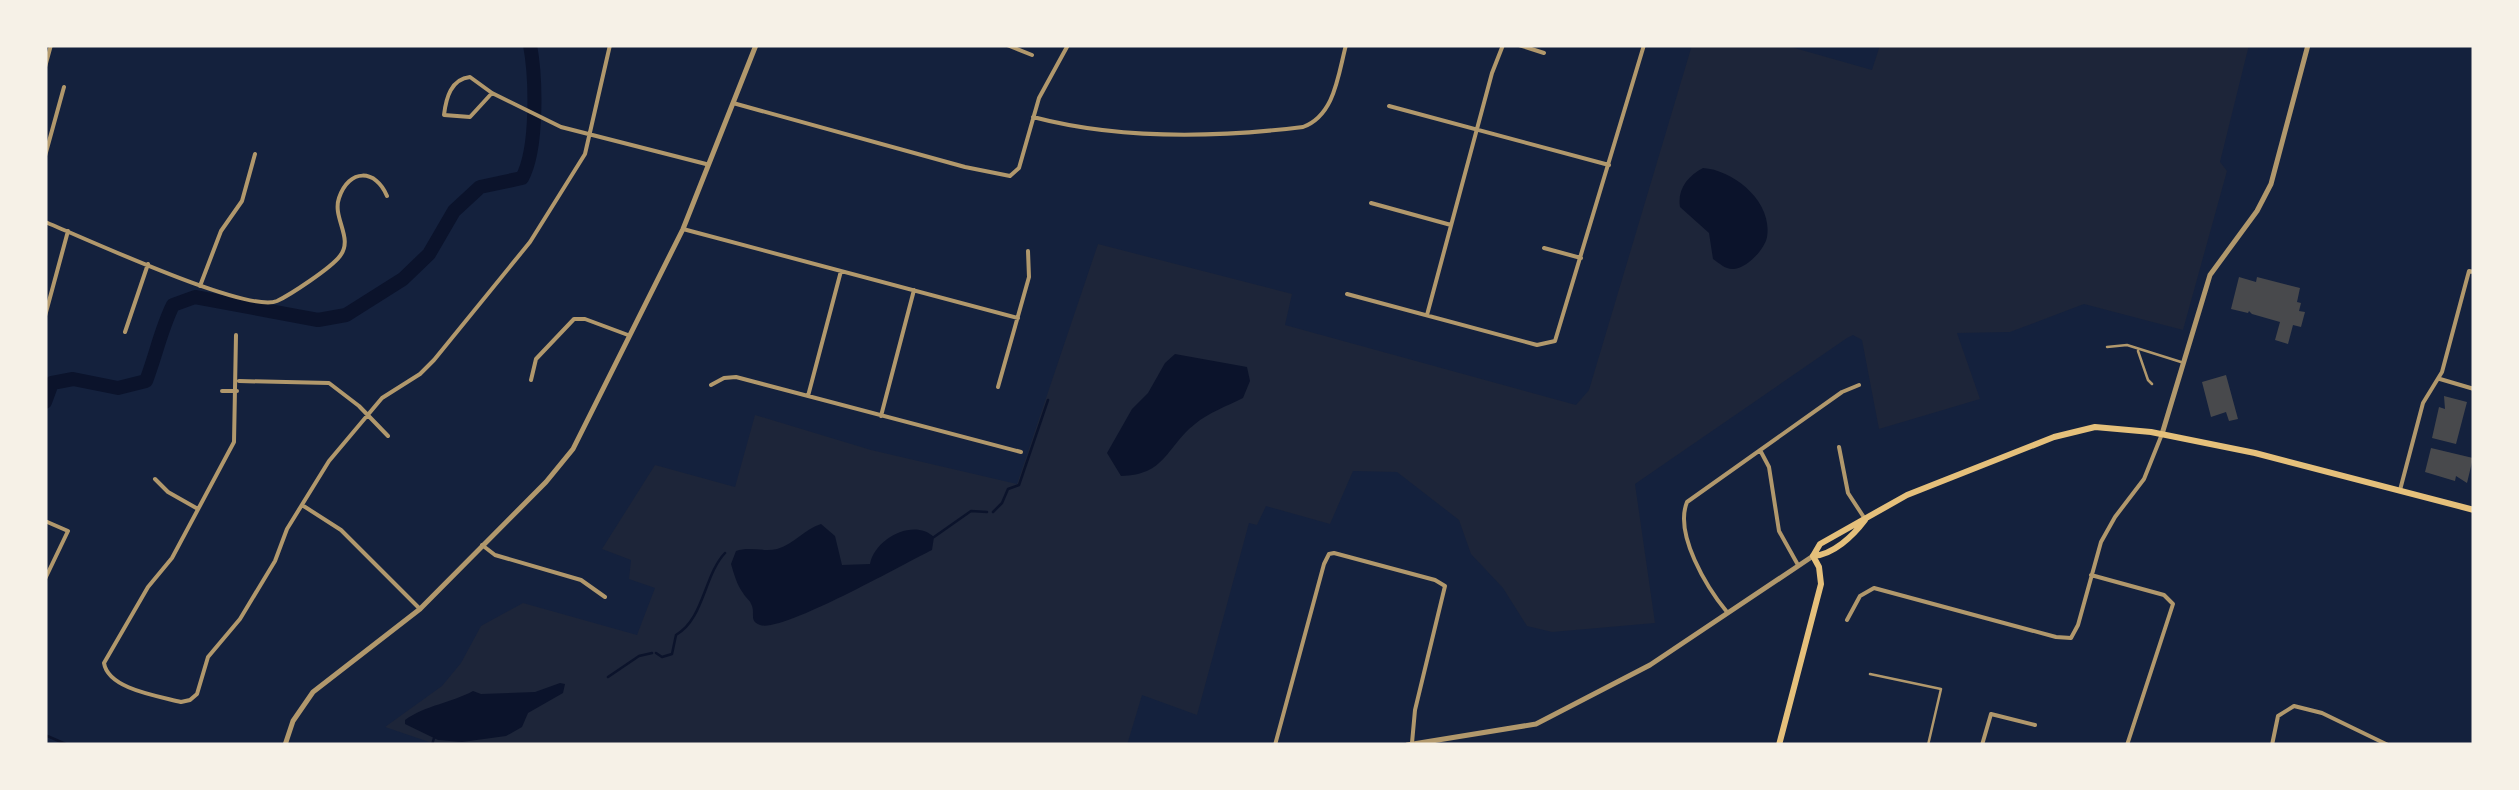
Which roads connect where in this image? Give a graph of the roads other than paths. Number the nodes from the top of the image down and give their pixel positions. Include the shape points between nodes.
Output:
1 (52, 45) edge
2 (610, 45) edge
3 (756, 45) edge
4 (1007, 45) edge
5 (1068, 45) edge
6 (1346, 45) edge
7 (1504, 45) edge
8 (1518, 45) edge
9 (1644, 45) edge
10 (2308, 45) edge
11 (1544, 53) dead end
12 (1032, 55) dead end
13 (45, 66) edge
14 (64, 87) dead end
15 (492, 92) junction
16 (733, 103) junction
17 (1389, 106) dead end
18 (1033, 116) junction
19 (1477, 129) junction
20 (590, 135) junction
21 (256, 154) dead end
22 (45, 156) edge
23 (1609, 164) junction
24 (709, 165) junction
25 (387, 196) dead end
26 (1371, 203) dead end
27 (45, 222) edge
28 (1451, 225) junction
29 (682, 229) junction
30 (68, 232) junction
31 (1544, 248) dead end
32 (1028, 251) dead end
33 (1581, 258) junction
34 (148, 264) junction
35 (841, 271) junction
36 (2472, 272) edge
37 (200, 286) junction
38 (914, 290) junction
39 (1347, 294) dead end
40 (1427, 315) junction
41 (45, 316) edge
42 (1018, 318) junction
43 (125, 332) dead end
44 (236, 336) dead end
45 (630, 336) junction
46 (2108, 347) dead end
47 (2138, 349) junction
48 (2182, 363) junction
49 (2438, 378) junction
50 (531, 380) dead end
51 (237, 382) junction
52 (1860, 384) dead end
53 (2152, 384) dead end
54 (711, 385) dead end
55 (998, 387) dead end
56 (2474, 389) edge
57 (237, 390) junction
58 (222, 391) dead end
59 (808, 396) junction
60 (367, 415) junction
61 (881, 416) junction
62 (2162, 434) junction
63 (388, 436) dead end
64 (1838, 447) dead end
65 (1760, 450) junction
66 (1021, 452) dead end
67 (156, 479) dead end
68 (2400, 490) junction
69 (302, 505) junction
70 (198, 509) junction
71 (2474, 510) edge
72 (1866, 519) junction
73 (45, 521) edge
74 (482, 545) junction
75 (1813, 556) junction
76 (1798, 565) junction
77 (2091, 575) junction
78 (45, 579) edge
79 (604, 597) dead end
80 (420, 608) junction
81 (1728, 612) junction
82 (1847, 620) dead end
83 (1870, 674) dead end
84 (2035, 724) dead end
85 (1409, 744) edge
86 (285, 745) edge
87 (1275, 745) edge
88 (1780, 745) edge
89 (1928, 745) edge
90 (1982, 745) edge
91 (2127, 745) edge
92 (2272, 745) edge
93 (2386, 745) edge

1 - 13 street
2 - 20 street
3 - 16 street
4 - 12 street
5 - 18 street
6 - 18 street via 1326,109 1302,127 1149,135
7 - 19 street
8 - 11 street
9 - 23 street
10 - 48 street via 2271,184 2210,274
14 - 22 street
15 - 15 street via 472,115 444,114 460,79 476,78
15 - 20 street
16 - 18 street via 1003,176 1019,168
16 - 24 street
17 - 19 street
19 - 23 street
19 - 28 street
20 - 24 street
20 - 60 street via 582,163 530,242 424,371 386,394
21 - 37 street via 242,201 218,236
23 - 33 street
24 - 29 street
25 - 37 street via 372,177 344,186 336,208 343,252 275,302 255,303
26 - 28 street
27 - 30 street
28 - 40 street
29 - 35 street
29 - 45 street
30 - 34 street
30 - 41 street
31 - 33 street
32 - 42 street
33 - 40 street via 1551,343 1537,345
34 - 37 street
34 - 43 street
35 - 38 street
35 - 59 street
36 - 49 street
38 - 42 street
38 - 61 street
39 - 40 street
42 - 55 street
44 - 51 street
45 - 50 street via 574,318 536,359
45 - 74 street via 573,449
46 - 47 lane
47 - 48 lane
47 - 53 lane
48 - 62 street
49 - 56 street
49 - 68 street via 2423,403
51 - 57 street
51 - 60 street via 329,383
52 - 65 street
54 - 59 street via 732,377
57 - 58 street
57 - 70 street via 235,438
59 - 61 street
60 - 63 street
60 - 69 street
61 - 66 street
62 - 68 main road
62 - 72 main road via 2074,430 1907,495
62 - 77 street via 2144,479 2106,532
64 - 72 street via 1848,496
65 - 76 street via 1779,530
65 - 81 street via 1691,498 1684,511 1702,575
67 - 70 street
68 - 71 main road
69 - 70 street via 240,619 208,657 196,694 178,702 116,682 106,672 106,656
69 - 80 street via 345,534
72 - 75 main road via 1820,544
73 - 78 street via 68,531
74 - 79 street via 495,556 581,580
74 - 80 street
75 - 76 street
75 - 88 main road via 1821,584
76 - 81 street
77 - 82 street via 2071,638 1874,588 1860,596
77 - 91 street via 2172,600
80 - 86 street via 313,692
81 - 85 street via 1650,665 1531,726
83 - 89 lane via 1942,689
84 - 90 street via 1991,714
85 - 87 street via 1445,586 1330,554
92 - 93 street via 2278,716 2294,706

